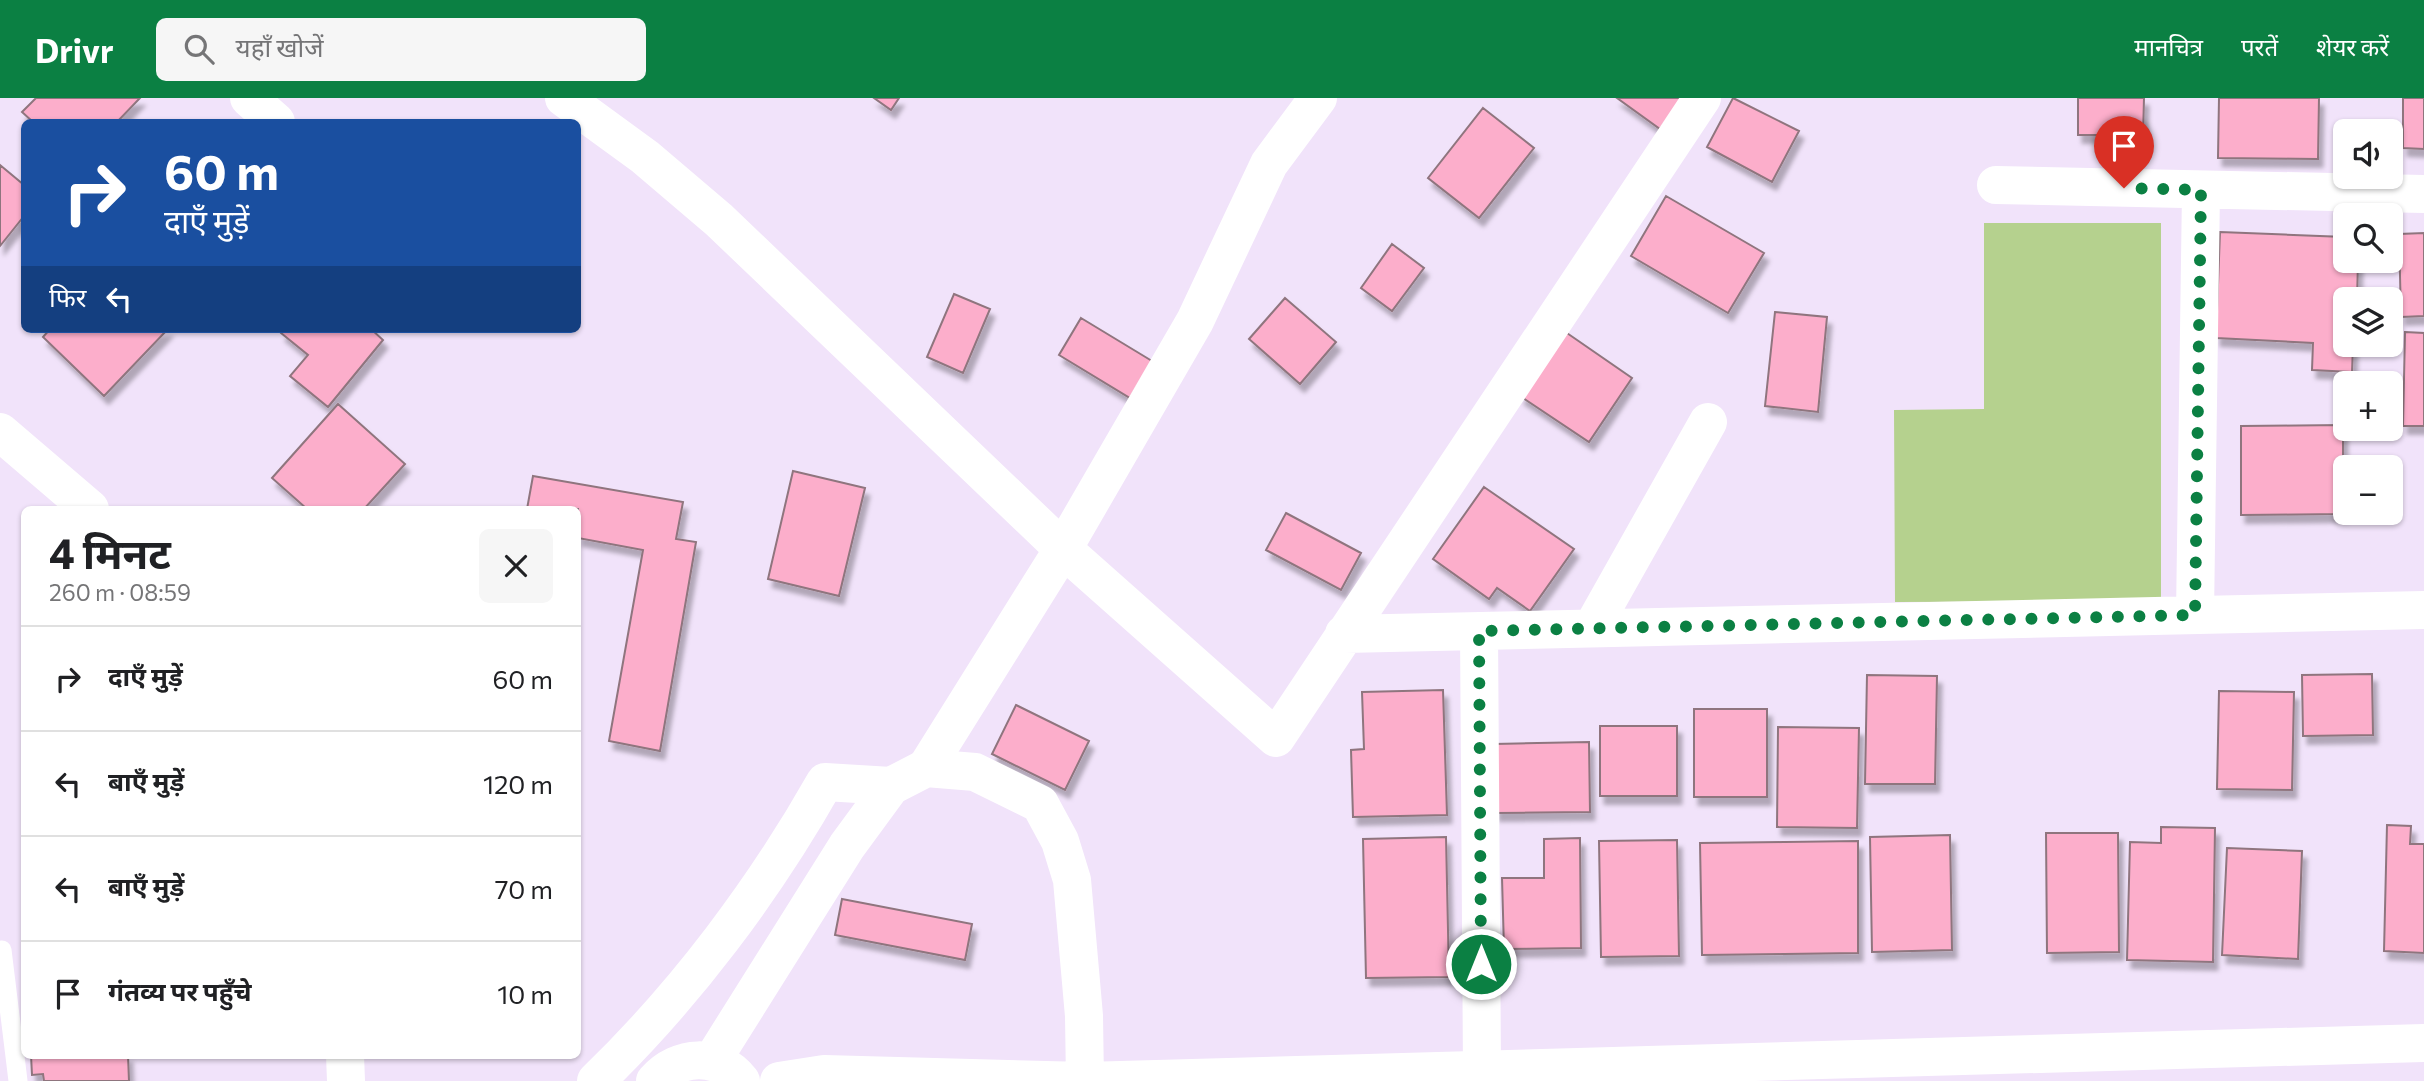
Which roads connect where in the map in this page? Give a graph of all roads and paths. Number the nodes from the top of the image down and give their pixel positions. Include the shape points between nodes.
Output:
1 (249, 98) edge
2 (564, 98) edge
3 (1318, 98) edge
4 (1702, 98) edge
5 (273, 119) edge
6 (1996, 185) dead end
7 (2201, 190) junction
8 (2424, 194) edge
9 (1708, 422) dead end
10 (0, 432) edge
11 (86, 506) edge
12 (1063, 549) junction
13 (2424, 610) edge
14 (2195, 615) junction
15 (1592, 628) junction
16 (1479, 631) junction
17 (1344, 634) junction
18 (926, 768) junction
19 (891, 786) junction
20 (2, 950) dead end
21 (2424, 1043) edge
22 (345, 1059) edge
23 (1482, 1070) junction
24 (726, 1071) edge
25 (18, 1081) edge
26 (346, 1081) edge
27 (596, 1081) edge
28 (655, 1081) edge
29 (779, 1081) edge
30 (1085, 1081) edge

1 - 5 street
2 - 12 street via 719,219
3 - 12 street via 1269,164 1195,321
4 - 17 street
6 - 7 street
7 - 8 street
7 - 14 street
9 - 15 street
10 - 11 street
12 - 17 street via 1276,738
12 - 18 street
13 - 14 street
14 - 15 street
15 - 16 street
16 - 17 street
16 - 23 street
18 - 19 street
18 - 30 street via 975,772 1040,804 1060,841 1072,880
19 - 24 street via 847,846
19 - 27 street via 825,782 736,919 636,1042
20 - 25 lane
21 - 23 street
22 - 26 street
23 - 30 street
24 - 28 street via 695,1060 678,1063
29 - 30 street via 824,1074

